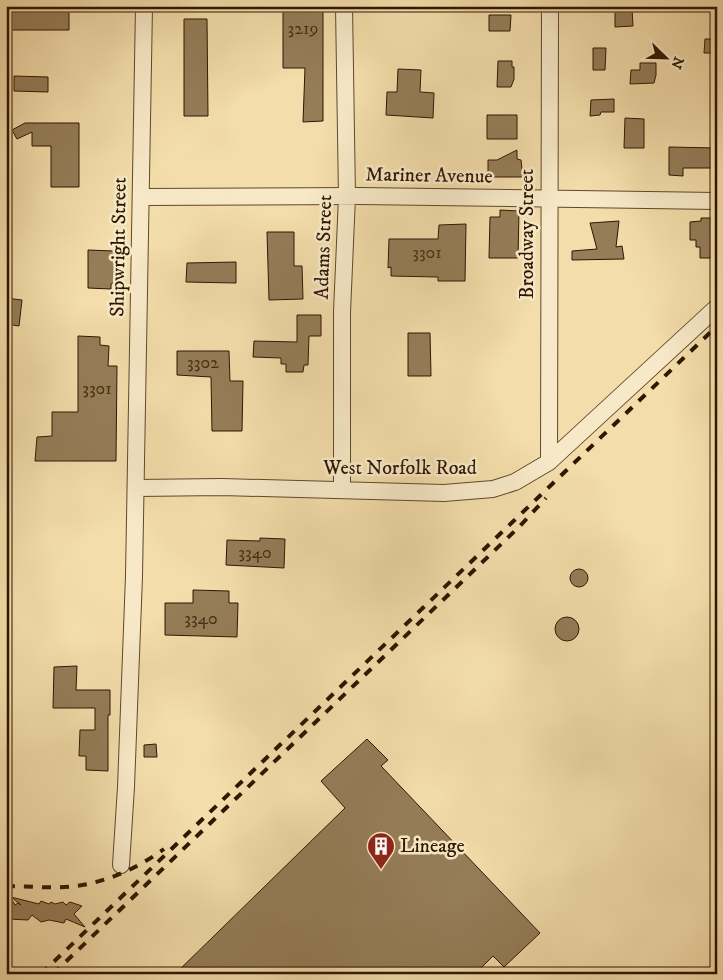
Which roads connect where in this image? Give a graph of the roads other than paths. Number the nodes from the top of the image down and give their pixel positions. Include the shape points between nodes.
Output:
1 (144, 6) edge
2 (344, 6) edge
3 (550, 6) edge
4 (141, 197) junction
5 (347, 197) junction
6 (549, 200) junction
7 (717, 201) edge
8 (717, 306) edge
9 (549, 462) junction
10 (136, 488) junction
11 (342, 489) junction
12 (121, 865) dead end

1 - 4 street, Shipwright Street
2 - 5 street, Adams Street
3 - 6 street, Broadway Street
4 - 5 street, Mariner Avenue
4 - 10 street, Shipwright Street
5 - 6 street, Mariner Avenue
5 - 11 street, Adams Street via 342,312
6 - 7 street, Mariner Avenue
6 - 9 street, Broadway Street
8 - 9 street, West Norfolk Road
9 - 11 street, West Norfolk Road via 515,482 484,490 444,494
10 - 11 street, West Norfolk Road
10 - 12 street, Shipwright Street

